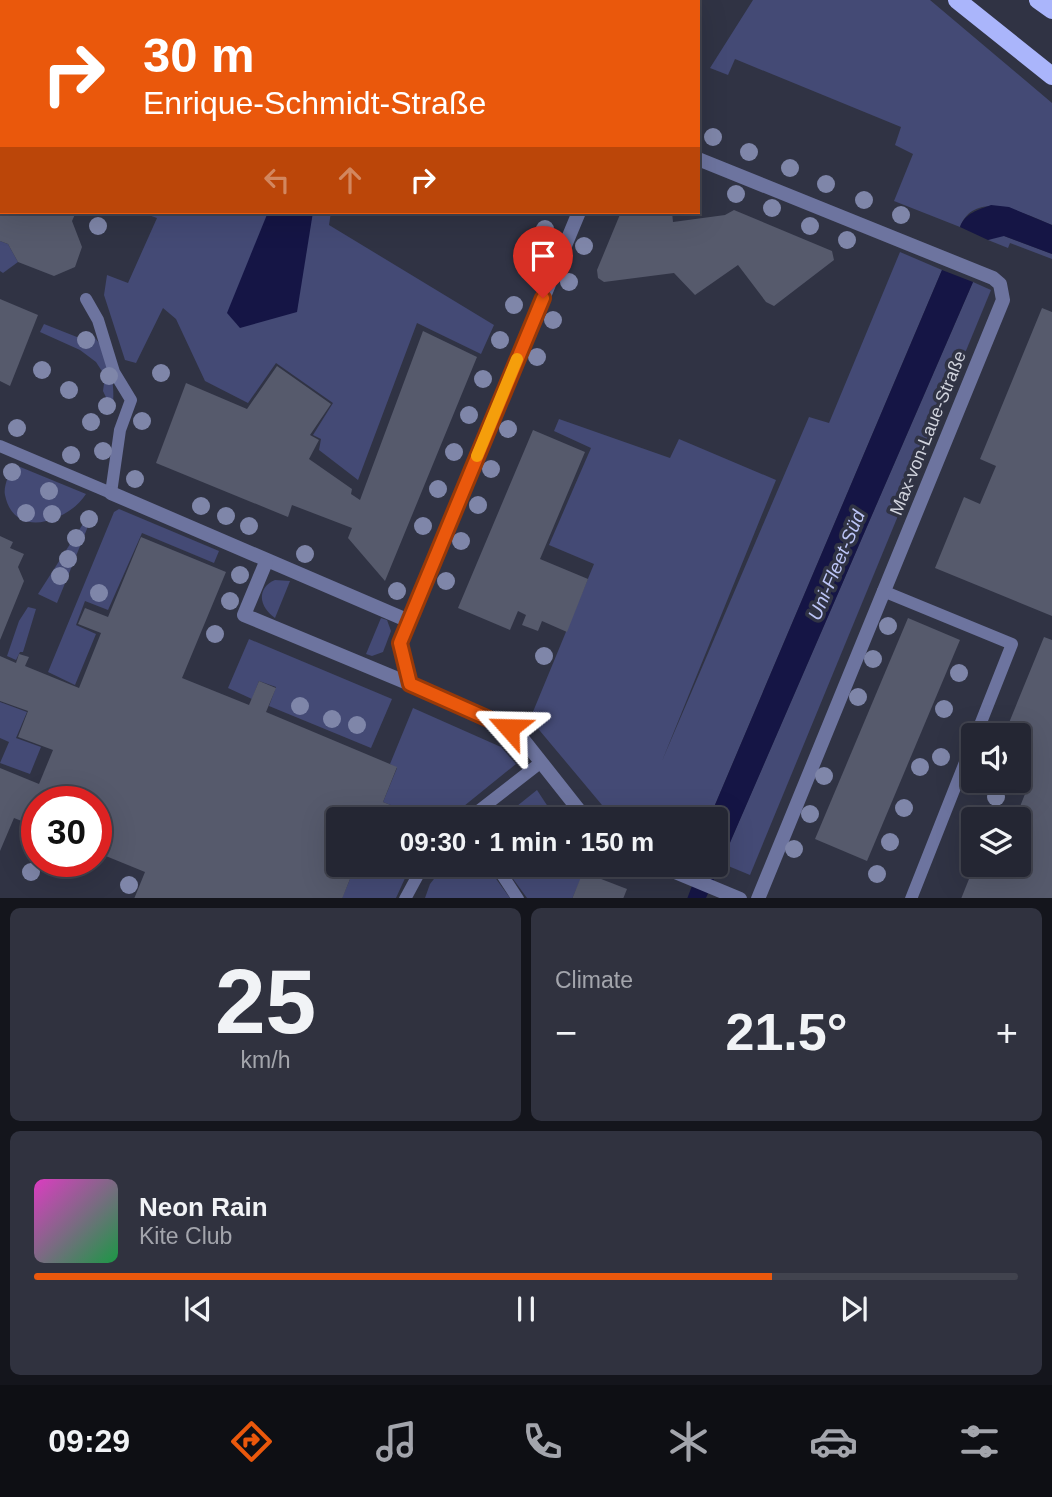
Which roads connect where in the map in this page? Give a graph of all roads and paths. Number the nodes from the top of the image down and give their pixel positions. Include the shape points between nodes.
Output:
1 (957, 0) edge
2 (1038, 0) edge
3 (1052, 10) edge
4 (1052, 76) edge
5 (700, 160) edge
6 (578, 214) edge
7 (86, 299) dead end
8 (0, 446) edge
9 (111, 493) junction
10 (266, 562) junction
11 (883, 591) junction
12 (409, 621) junction
13 (410, 684) junction
14 (981, 723) edge
15 (540, 763) junction
16 (961, 772) edge
17 (483, 807) edge
18 (576, 807) edge
19 (417, 877) edge
20 (504, 877) edge
21 (686, 877) edge
22 (405, 898) edge
23 (518, 898) edge
24 (740, 898) edge
25 (758, 898) edge
26 (911, 898) edge

1 - 4 main road
2 - 3 main road
5 - 11 street, Max-von-Laue-Straße via 1000,284 1003,300
6 - 12 street
7 - 9 lane via 98,320 114,372 131,400 120,430
8 - 9 lane
9 - 10 street
10 - 12 street
10 - 13 street via 244,615
11 - 14 lane via 1012,644
11 - 25 street, Max-von-Laue-Straße
12 - 13 street via 400,643
13 - 15 street via 509,728
15 - 17 lane
15 - 18 street
16 - 26 lane
19 - 22 lane
20 - 23 lane
21 - 24 street

